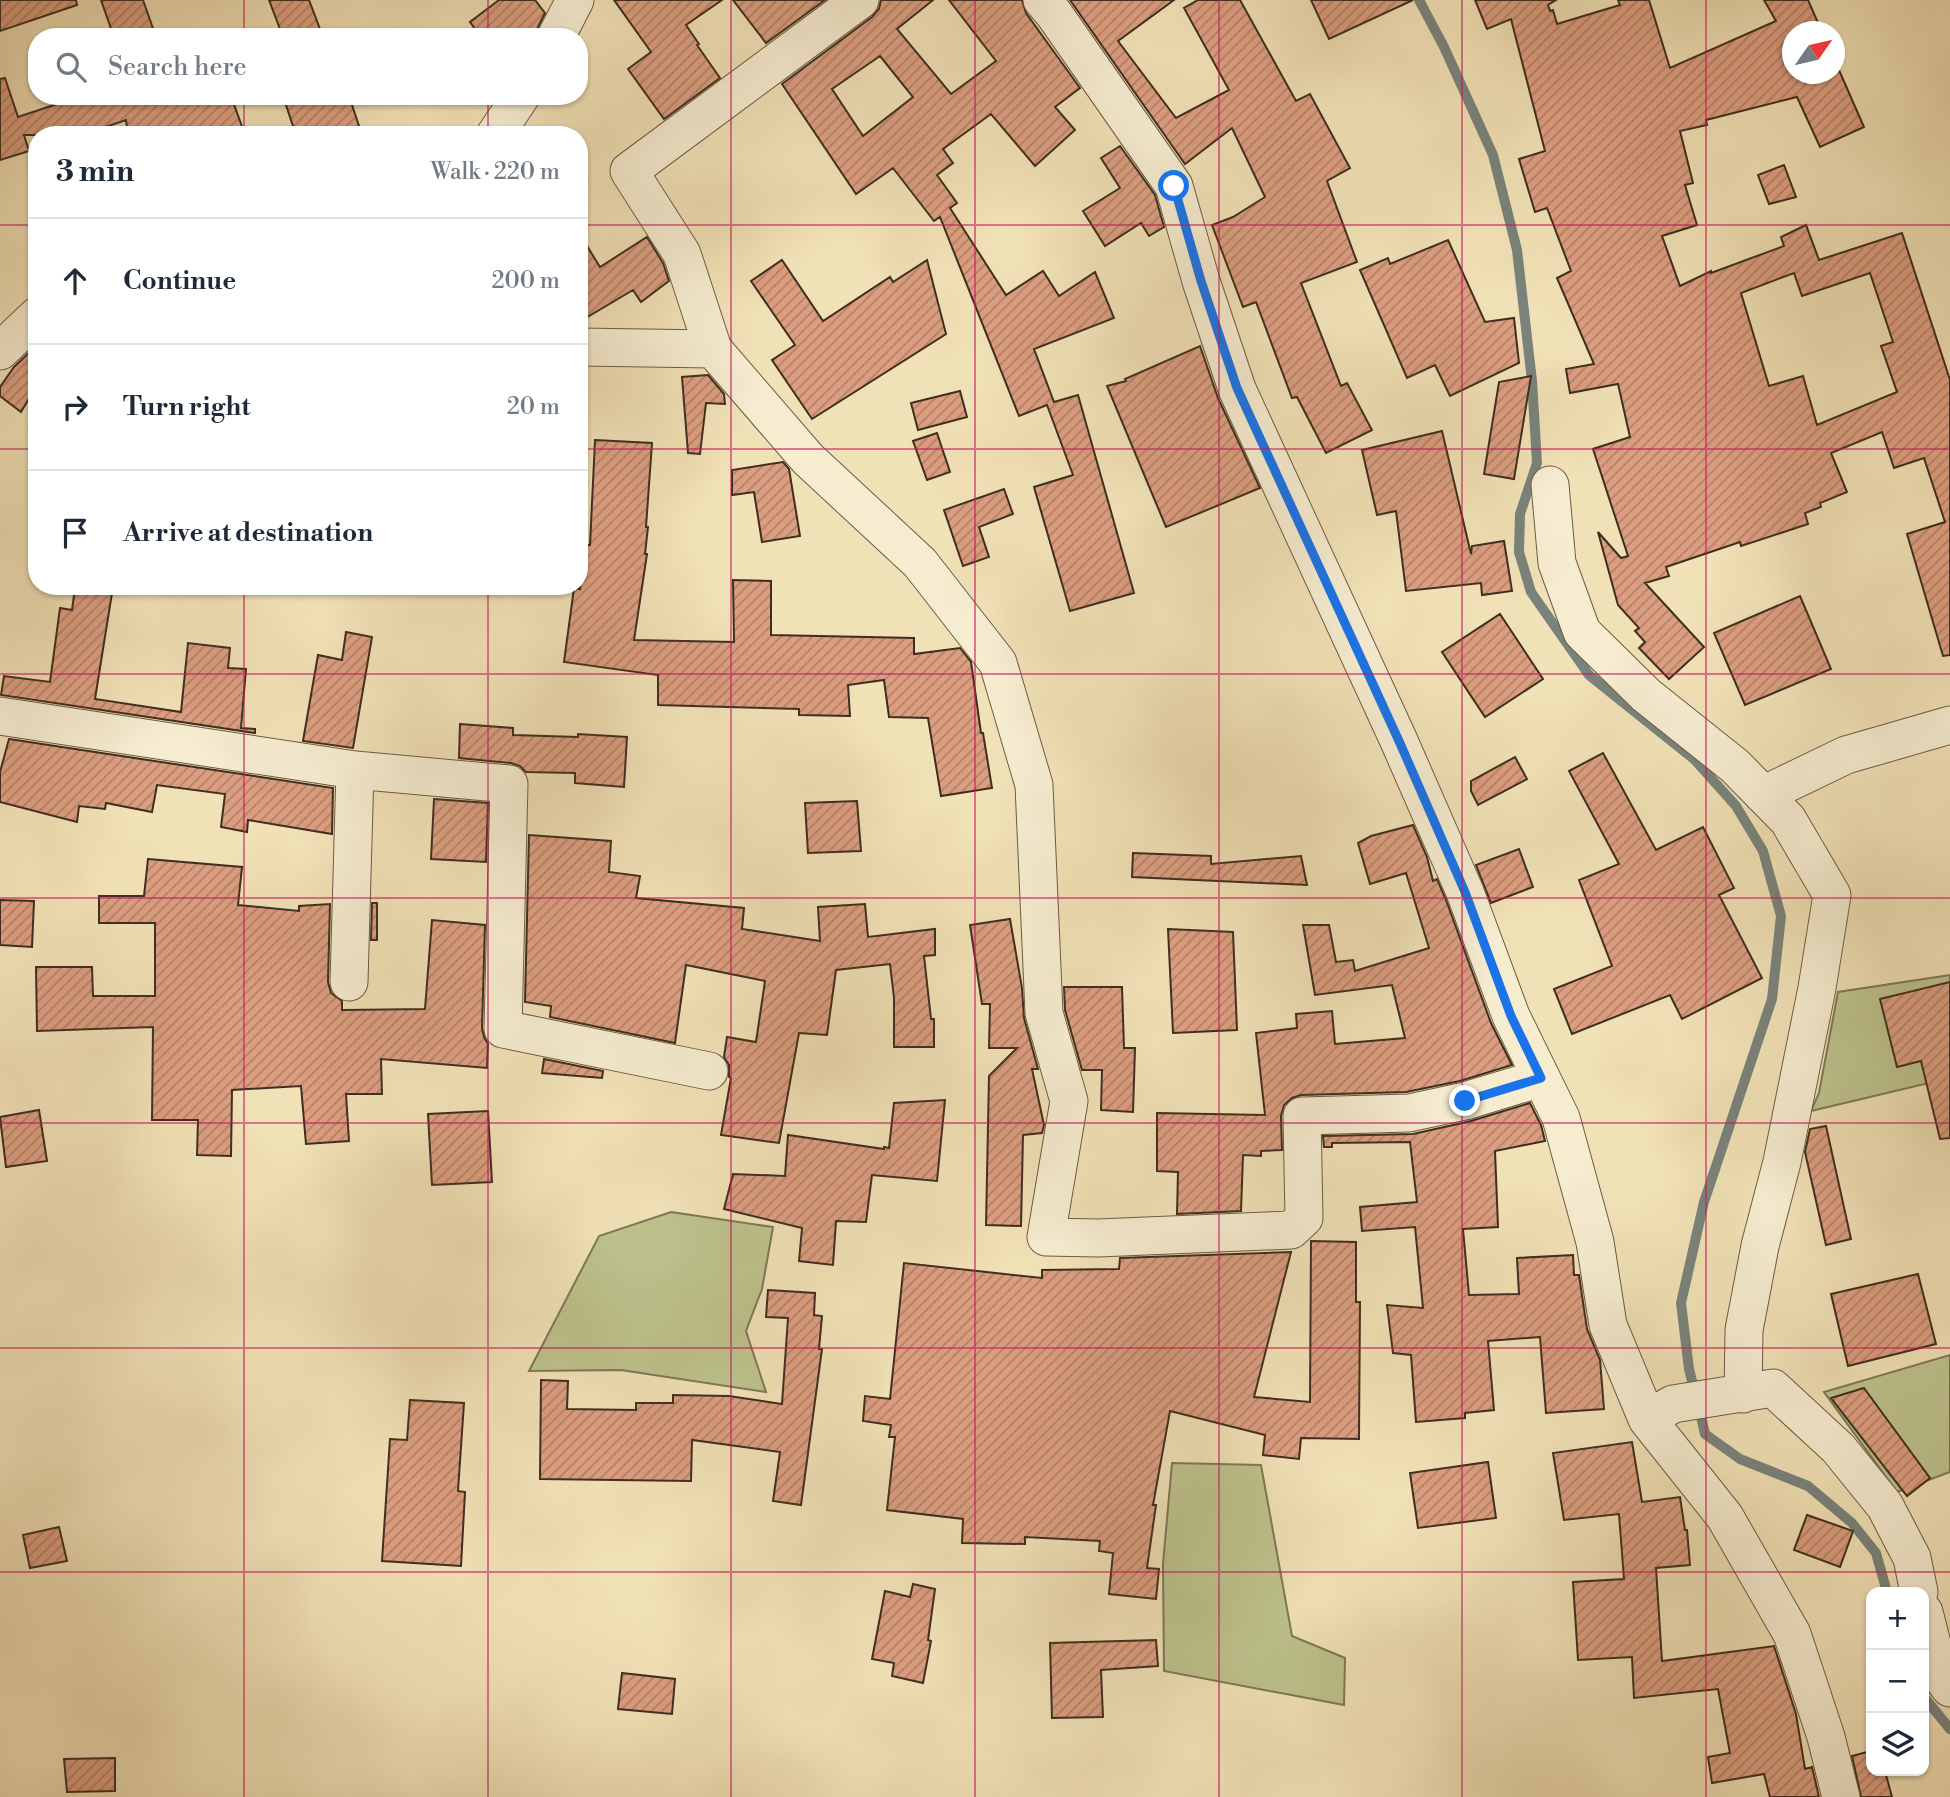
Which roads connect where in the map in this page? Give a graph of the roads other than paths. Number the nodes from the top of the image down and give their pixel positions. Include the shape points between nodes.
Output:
1 (575, 0) edge
2 (860, 0) edge
3 (1042, 0) edge
4 (561, 28) edge
5 (516, 105) edge
6 (501, 126) edge
7 (28, 325) edge
8 (588, 347) edge
9 (713, 349) junction
10 (0, 351) edge
11 (1550, 485) dead end
12 (0, 716) edge
13 (1950, 725) edge
14 (355, 770) junction
15 (1763, 795) junction
16 (349, 982) dead end
17 (709, 1071) dead end
18 (1541, 1078) junction
19 (1743, 1394) junction
20 (1660, 1412) junction
21 (1918, 1587) edge
22 (1929, 1632) edge
23 (1950, 1688) edge
24 (1841, 1797) edge

1 - 4 street
2 - 9 street via 629,171 682,254
3 - 18 street via 1174,186 1237,388 1399,741 1465,892 1511,1016
5 - 6 street
7 - 10 street
8 - 9 street
9 - 18 street via 808,459 920,563 998,663 1034,785 1044,1013 1069,1101 1046,1237 1291,1230 1304,1218 1302,1116 1409,1113
11 - 15 street via 1557,563 1582,632
12 - 14 street
13 - 15 street via 1846,755
14 - 16 street
14 - 17 street via 509,784 503,1029
15 - 19 street via 1788,820 1832,895 1782,1162 1744,1330
18 - 20 street via 1561,1118 1595,1241 1608,1325
19 - 20 street
19 - 21 street via 1773,1388 1838,1448 1885,1506 1912,1558
20 - 24 street via 1792,1634
22 - 23 street via 1940,1675

